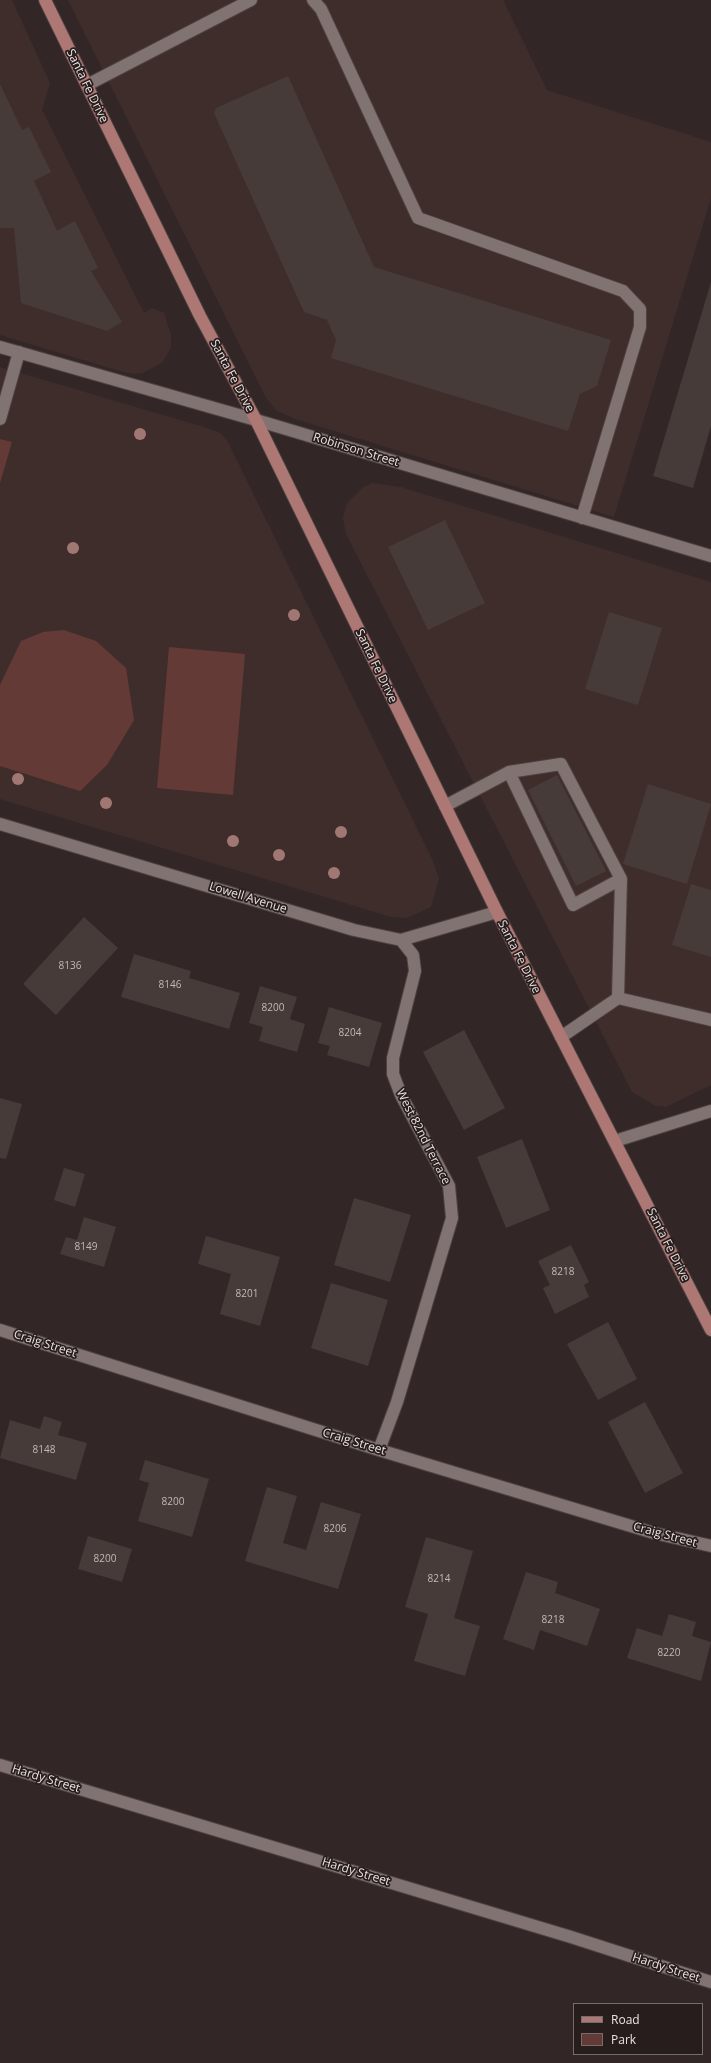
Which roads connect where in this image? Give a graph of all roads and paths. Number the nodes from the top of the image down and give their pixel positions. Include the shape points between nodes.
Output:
1 (45, 0) edge
2 (250, 0) edge
3 (313, 0) edge
4 (87, 85) junction
5 (0, 347) edge
6 (19, 352) junction
7 (0, 418) edge
8 (256, 420) junction
9 (582, 518) junction
10 (711, 556) edge
11 (509, 772) junction
12 (444, 806) junction
13 (0, 824) edge
14 (621, 879) junction
15 (497, 912) junction
16 (402, 940) junction
17 (618, 998) junction
18 (711, 1020) edge
19 (561, 1037) junction
20 (711, 1111) edge
21 (615, 1141) junction
22 (0, 1330) edge
23 (711, 1330) edge
24 (379, 1450) junction
25 (711, 1546) edge
26 (0, 1765) edge
27 (711, 1982) edge

1 - 4 main road, Santa Fe Drive
2 - 4 street
3 - 9 street via 321,9 418,218 623,291 640,309 640,327
4 - 8 main road, Santa Fe Drive via 200,316
5 - 6 street, Robinson Street
6 - 7 street
6 - 8 street, Robinson Street
8 - 9 street, Robinson Street
8 - 12 main road, Santa Fe Drive
9 - 10 street, Robinson Street
11 - 12 street
11 - 14 street via 561,764
11 - 14 street via 573,905
12 - 15 main road, Santa Fe Drive
13 - 16 street, Lowell Avenue via 354,930
14 - 17 street
15 - 16 street, Lowell Avenue
15 - 19 main road, Santa Fe Drive
16 - 24 street, West 82nd Terrace via 413,956 415,970 393,1058 392,1074 449,1186 452,1218 397,1402
17 - 18 street
17 - 19 street
19 - 21 main road, Santa Fe Drive
20 - 21 street
21 - 23 main road, Santa Fe Drive
22 - 24 street, Craig Street
24 - 25 street, Craig Street via 654,1533
26 - 27 street, Hardy Street via 571,1937

